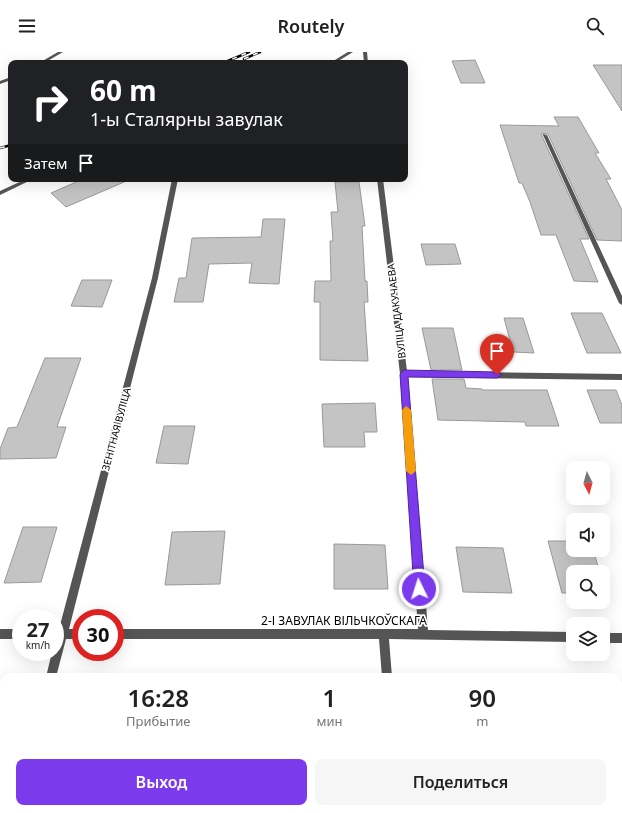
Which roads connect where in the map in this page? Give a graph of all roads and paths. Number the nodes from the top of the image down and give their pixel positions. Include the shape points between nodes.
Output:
1 (61, 52) edge
2 (351, 52) edge
3 (46, 60) edge
4 (337, 60) edge
5 (545, 136) dead end
6 (24, 182) edge
7 (174, 182) edge
8 (380, 182) edge
9 (0, 193) edge
10 (622, 303) edge
11 (404, 374) junction
12 (622, 377) edge
13 (64, 615) edge
14 (0, 634) edge
15 (12, 634) edge
16 (124, 634) edge
17 (384, 634) junction
18 (423, 635) junction
19 (566, 637) edge
20 (610, 638) edge
21 (622, 638) edge
22 (55, 661) edge
23 (53, 673) edge
24 (387, 673) edge

1 - 3 street
2 - 4 street
5 - 10 street
6 - 9 street
7 - 13 street, ЗЕНІТНАЯ ВУЛІЦА via 155,278
8 - 11 street, ВУЛІЦА ДАКУЧАЕВА
11 - 12 street
11 - 18 street, ВУЛІЦА ДАКУЧАЕВА
14 - 15 street
16 - 17 street, 2-І ЗАВУЛАК ВІЛЬЧКОЎСКАГА
17 - 18 street, 2-І ЗАВУЛАК ВІЛЬЧКОЎСКАГА
17 - 24 street
18 - 19 street, 2-І ЗАВУЛАК ВІЛЬЧКОЎСКАГА
20 - 21 street
22 - 23 street, ЗЕНІТНАЯ ВУЛІЦА

